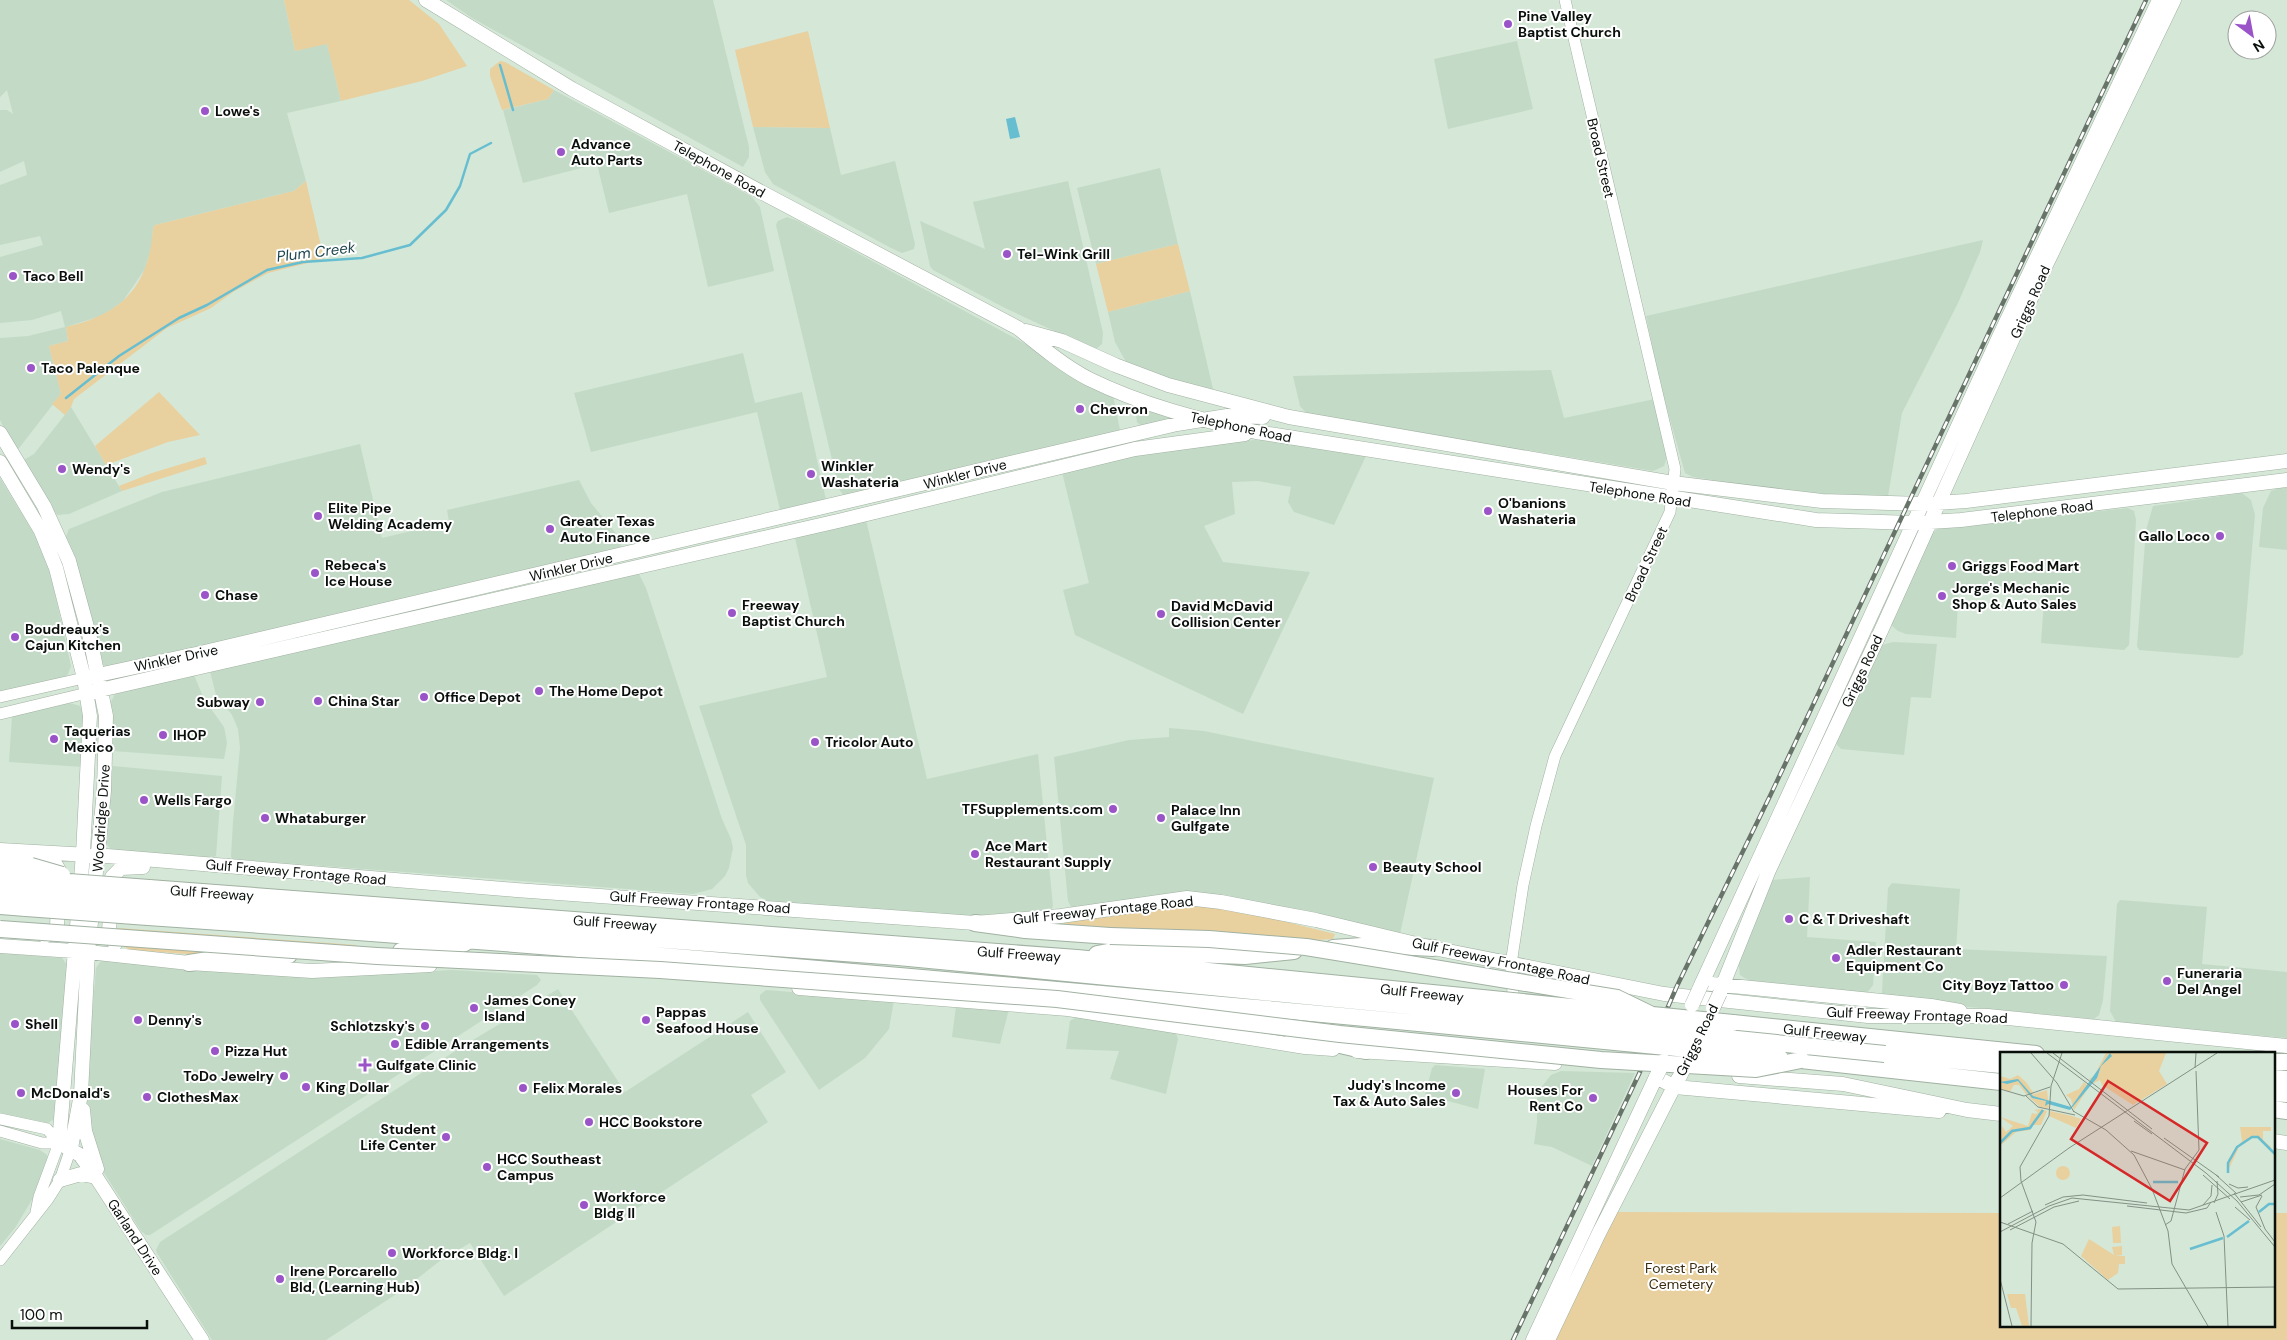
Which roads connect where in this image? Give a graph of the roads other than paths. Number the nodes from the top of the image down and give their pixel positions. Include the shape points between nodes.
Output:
1 (426, 0) edge
2 (1565, 0) edge
3 (2159, 0) edge
4 (2174, 0) edge
5 (1018, 328) junction
6 (1289, 417) junction
7 (1199, 419) junction
8 (1256, 432) junction
9 (0, 433) edge
10 (1130, 434) junction
11 (1135, 449) junction
12 (1035, 457) junction
13 (2287, 460) edge
14 (0, 462) edge
15 (1038, 472) junction
16 (941, 480) junction
17 (2287, 480) edge
18 (1674, 483) junction
19 (944, 496) junction
20 (1672, 499) junction
21 (1923, 504) junction
22 (1938, 504) junction
23 (1930, 522) junction
24 (1914, 523) junction
25 (480, 588) junction
26 (483, 602) junction
27 (366, 615) junction
28 (368, 629) junction
29 (298, 630) junction
30 (233, 646) junction
31 (196, 654) junction
32 (260, 654) junction
33 (236, 660) junction
34 (199, 669) junction
35 (98, 675) junction
36 (84, 678) junction
37 (102, 690) junction
38 (88, 693) junction
39 (0, 697) edge
40 (0, 714) edge
41 (0, 850) edge
42 (83, 854) junction
43 (98, 855) junction
44 (0, 862) edge
45 (216, 866) junction
46 (0, 877) edge
47 (28, 879) junction
48 (0, 890) edge
49 (149, 902) junction
50 (0, 906) edge
51 (974, 923) junction
52 (0, 929) edge
53 (0, 940) edge
54 (476, 940) junction
55 (0, 946) edge
56 (1433, 948) junction
57 (74, 952) junction
58 (88, 952) junction
59 (150, 958) junction
60 (1077, 958) junction
61 (189, 963) junction
62 (1511, 964) junction
63 (1702, 983) junction
64 (1721, 989) junction
65 (1187, 1001) junction
66 (1430, 1008) junction
67 (1654, 1016) junction
68 (1988, 1016) junction
69 (2287, 1046) edge
70 (1366, 1051) junction
71 (1885, 1054) junction
72 (2000, 1054) edge
73 (1801, 1060) junction
74 (1519, 1061) junction
75 (2274, 1062) edge
76 (2287, 1062) edge
77 (2000, 1066) edge
78 (1656, 1077) junction
79 (2274, 1078) edge
80 (2287, 1079) edge
81 (1677, 1082) junction
82 (2000, 1082) edge
83 (2274, 1093) edge
84 (81, 1094) junction
85 (2287, 1094) edge
86 (1967, 1110) junction
87 (2274, 1110) edge
88 (2287, 1111) edge
89 (2000, 1114) edge
90 (0, 1119) edge
91 (0, 1131) edge
92 (2274, 1141) edge
93 (2287, 1143) edge
94 (65, 1145) junction
95 (60, 1180) junction
96 (99, 1181) junction
97 (35, 1214) junction
98 (1592, 1231) junction
99 (0, 1260) edge
100 (202, 1340) edge
101 (1533, 1340) edge
102 (1548, 1340) edge

1 - 5 main road, Telephone Road via 572,89
2 - 18 street, Broad Street via 1667,430 1675,469
3 - 21 main road, Griggs Road
4 - 22 main road, Griggs Road via 2046,265
5 - 6 main road, Telephone Road via 1062,341 1168,385
5 - 7 main road, Telephone Road via 1088,378
6 - 7 main road, Winkler Drive
6 - 18 main road, Telephone Road
7 - 8 main road, Telephone Road
7 - 10 main road, Winkler Drive
8 - 11 main road, Winkler Drive
8 - 20 main road, Telephone Road
9 - 35 main road, Woodridge Drive via 58,535 76,584
10 - 11 main road
10 - 12 main road, Winkler Drive
11 - 15 main road, Winkler Drive
12 - 15 main road
12 - 16 main road, Winkler Drive
13 - 22 main road, Telephone Road
14 - 36 main road, Woodridge Drive via 41,531 56,568
15 - 19 main road, Winkler Drive
16 - 19 main road
16 - 25 main road, Winkler Drive
17 - 23 main road, Telephone Road
18 - 20 street, Broad Street
18 - 21 main road, Telephone Road via 1822,501
19 - 26 main road, Winkler Drive
20 - 24 main road, Telephone Road via 1816,520
20 - 62 street, Broad Street via 1670,512 1555,756 1523,885
21 - 22 main road, Telephone Road
21 - 24 main road, Griggs Road
22 - 23 main road, Griggs Road
23 - 24 main road, Telephone Road
23 - 64 main road, Griggs Road via 1769,870
24 - 63 main road, Griggs Road
25 - 26 main road
25 - 27 main road, Winkler Drive
26 - 28 main road, Winkler Drive
27 - 28 main road
27 - 29 main road, Winkler Drive
28 - 32 main road, Winkler Drive
29 - 30 main road, Winkler Drive
29 - 32 main road via 292,639 277,642
30 - 31 main road, Winkler Drive
30 - 33 main road
31 - 34 main road
31 - 35 main road, Winkler Drive
32 - 33 main road, Winkler Drive
33 - 34 main road, Winkler Drive
34 - 37 main road, Winkler Drive
35 - 36 main road, Winkler Drive
35 - 37 main road, Woodridge Drive
36 - 38 main road, Woodridge Drive
36 - 39 street, Winkler Drive
37 - 38 main road, Winkler Drive
37 - 43 main road, Woodridge Drive via 107,732
38 - 40 street, Winkler Drive
38 - 42 main road, Woodridge Drive via 91,730
41 - 47 main road, Gulf Freeway Frontage Road
42 - 43 main road, Gulf Freeway Frontage Road
42 - 47 main road, Gulf Freeway Frontage Road
42 - 57 main road, Woodridge Drive
43 - 45 main road, Gulf Freeway Frontage Road
43 - 58 main road, Woodridge Drive
44 - 47 highway
45 - 51 main road, Gulf Freeway Frontage Road
45 - 59 main road via 208,869 121,868 112,877 110,937 120,948
46 - 47 highway, Gulf Freeway
47 - 48 highway, Gulf Freeway
47 - 49 highway, Gulf Freeway, bridge
47 - 49 highway, Gulf Freeway, bridge via 93,884
47 - 50 highway, Gulf Freeway
47 - 53 main road via 53,860 60,872 57,926 44,937
49 - 54 highway, Gulf Freeway
49 - 60 highway, Gulf Freeway
49 - 66 highway, Gulf Freeway via 907,958
51 - 56 main road, Gulf Freeway Frontage Road via 1061,916 1187,898 1316,920
51 - 67 highway, bridge via 1025,930 1306,947 1617,998
52 - 73 highway, bridge via 377,956 669,970 1057,998 1340,1034 1601,1060 1756,1069
54 - 61 highway via 444,949 216,959
54 - 65 highway, Gulf Freeway
55 - 57 main road
56 - 60 highway via 1377,945 1245,956 1113,951
56 - 62 main road, Gulf Freeway Frontage Road
57 - 58 main road
57 - 94 main road, Woodridge Drive
58 - 59 main road
58 - 84 main road, Woodridge Drive
59 - 61 main road
60 - 66 highway, Gulf Freeway
61 - 70 main road via 312,972 479,965 740,983 1068,1009 1305,1047
62 - 68 main road, Gulf Freeway Frontage Road via 1664,994 1724,1002 1868,1016
62 - 74 street, Broad Street
63 - 64 main road
63 - 78 main road, Griggs Road, bridge
64 - 68 main road via 1931,1006
64 - 81 main road, Griggs Road, bridge
65 - 66 highway, Gulf Freeway
65 - 70 highway via 1209,1014
66 - 67 highway, Gulf Freeway, bridge
66 - 71 highway, Gulf Freeway, bridge
66 - 73 highway, Gulf Freeway, bridge
67 - 71 highway, Gulf Freeway, bridge
68 - 69 main road, Gulf Freeway Frontage Road
70 - 74 main road
71 - 72 highway, Gulf Freeway
71 - 73 highway, Gulf Freeway
71 - 77 highway, Gulf Freeway
71 - 82 highway, Gulf Freeway
74 - 86 main road via 1636,1066 1843,1084
75 - 76 highway
78 - 81 main road
78 - 98 main road, Griggs Road
79 - 80 highway
81 - 86 main road via 1935,1112
81 - 98 main road, Griggs Road
83 - 85 highway
84 - 94 main road, Woodridge Drive
84 - 96 main road via 85,1132
86 - 89 main road
87 - 88 highway
90 - 94 street via 46,1129
91 - 94 street via 42,1143
92 - 93 main road
94 - 95 street, Woodridge Drive
94 - 96 main road, Garland Drive via 80,1155
94 - 97 street, Woodridge Drive via 39,1197
95 - 96 main road via 81,1174
95 - 97 street, Woodridge Drive
96 - 100 main road, Garland Drive
97 - 99 street, Woodridge Drive
98 - 101 main road, Griggs Road
98 - 102 main road, Griggs Road

